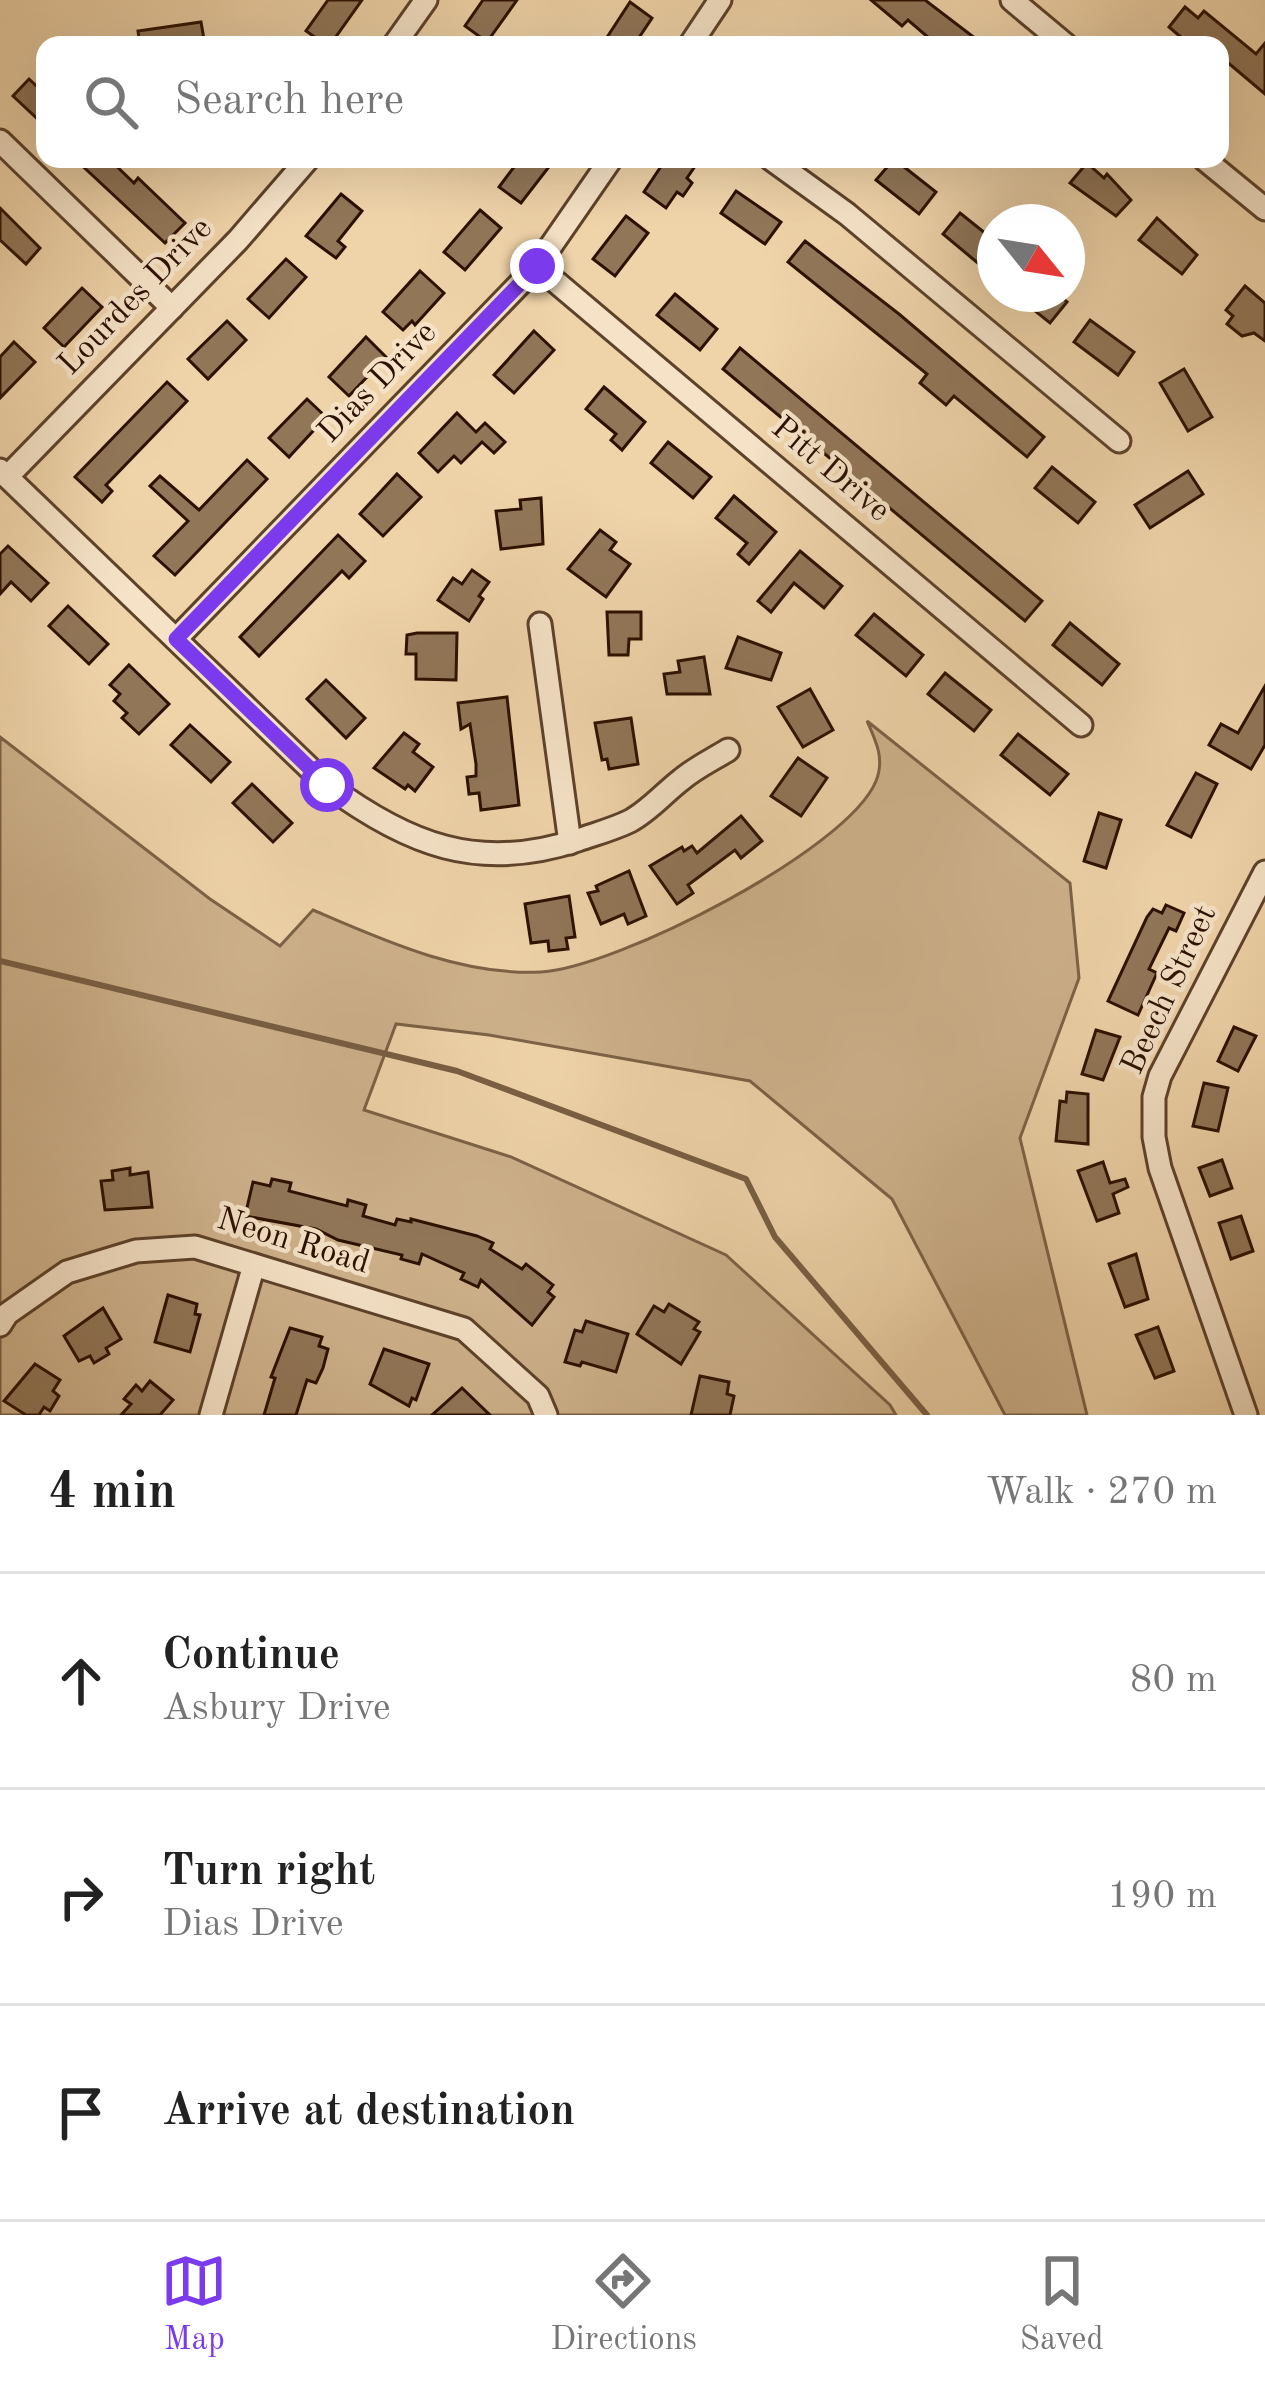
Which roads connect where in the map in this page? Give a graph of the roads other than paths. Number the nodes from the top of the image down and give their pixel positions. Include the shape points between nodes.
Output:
1 (426, 0) edge
2 (720, 0) edge
3 (1012, 0) edge
4 (400, 36) edge
5 (696, 36) edge
6 (1055, 36) edge
7 (0, 141) edge
8 (300, 168) edge
9 (605, 168) edge
10 (783, 168) edge
11 (1215, 168) edge
12 (1265, 209) edge
13 (537, 266) junction
14 (172, 308) junction
15 (1119, 441) dead end
16 (4, 474) edge
17 (540, 624) dead end
18 (176, 639) junction
19 (1081, 725) dead end
20 (728, 750) dead end
21 (570, 843) junction
22 (1265, 872) edge
23 (254, 1265) junction
24 (0, 1325) edge
25 (212, 1415) edge
26 (545, 1415) edge
27 (1246, 1415) edge

1 - 4 street
2 - 5 street
3 - 6 street
7 - 14 street
8 - 14 street, Lourdes Drive
9 - 13 street, Dias Drive
10 - 15 street
11 - 12 street
13 - 18 street, Dias Drive
13 - 19 street, Pitt Drive
14 - 16 street, Lourdes Drive
16 - 18 street
17 - 21 street
18 - 21 street via 327,785 383,824 456,852 500,856
20 - 21 street via 631,820
22 - 27 street, Beech Street via 1154,1097 1160,1168
23 - 24 street, Neon Road via 195,1246 136,1251 68,1272
23 - 25 street
23 - 26 street, Neon Road via 464,1329 538,1396

